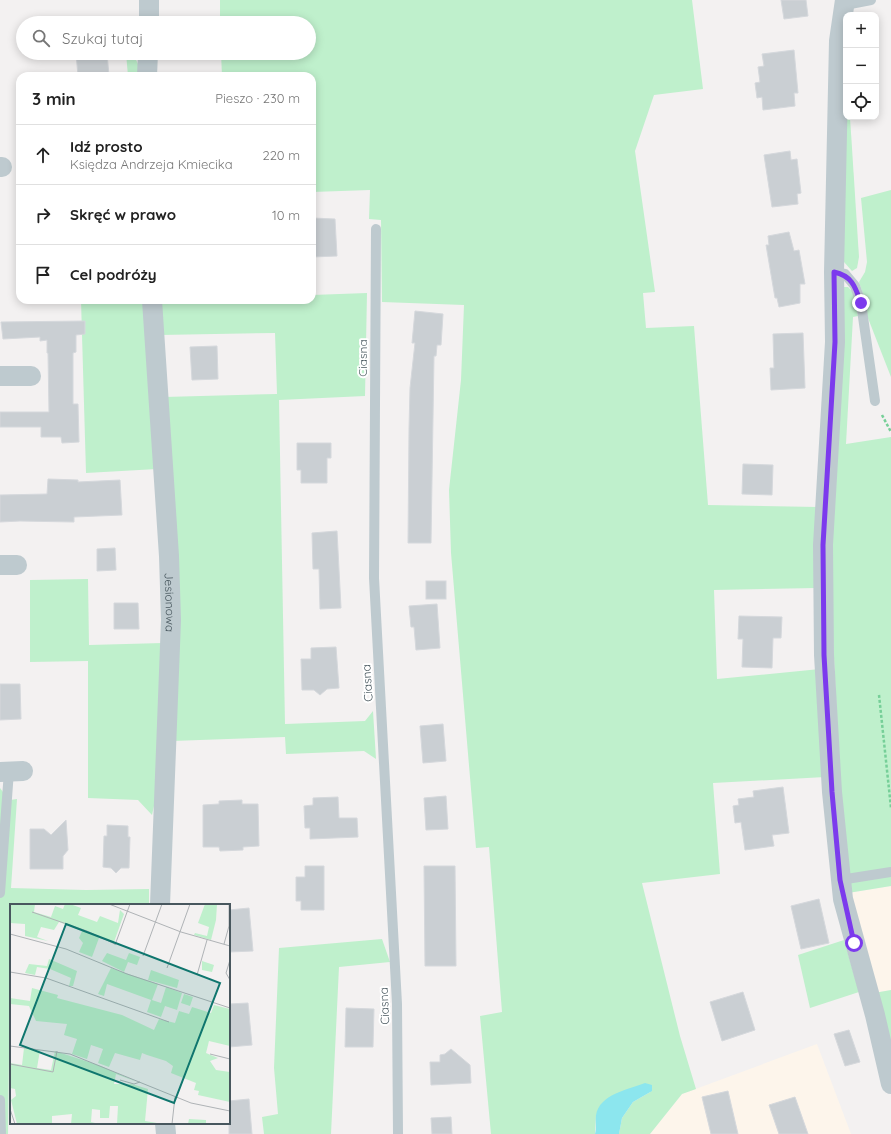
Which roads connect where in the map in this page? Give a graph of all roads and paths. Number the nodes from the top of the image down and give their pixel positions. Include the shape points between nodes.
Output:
1 (149, 0) edge
2 (871, 0) edge
3 (845, 3) edge
4 (149, 16) edge
5 (148, 60) edge
6 (147, 72) edge
7 (376, 229) dead end
8 (834, 272) junction
9 (152, 304) edge
10 (0, 376) edge
11 (30, 376) dead end
12 (875, 401) joint
13 (891, 432) edge
14 (879, 695) dead end
15 (10, 771) edge
16 (891, 808) edge
17 (891, 872) edge
18 (840, 880) junction
19 (0, 893) edge
20 (160, 904) edge
21 (891, 1084) edge
22 (0, 1100) edge
23 (1, 1134) edge
24 (398, 1134) edge

1 - 4 street
2 - 3 lane
3 - 8 street via 839,41
5 - 6 street
7 - 24 lane, Ciasna via 374,578 397,1004
8 - 12 lane via 845,274 855,286 861,303
8 - 18 street via 835,342 823,545 824,655
9 - 20 street, Jesionowa via 171,620
10 - 11 street
12 - 13 path
14 - 16 path
15 - 19 lane
17 - 18 lane
18 - 21 street
22 - 23 lane

